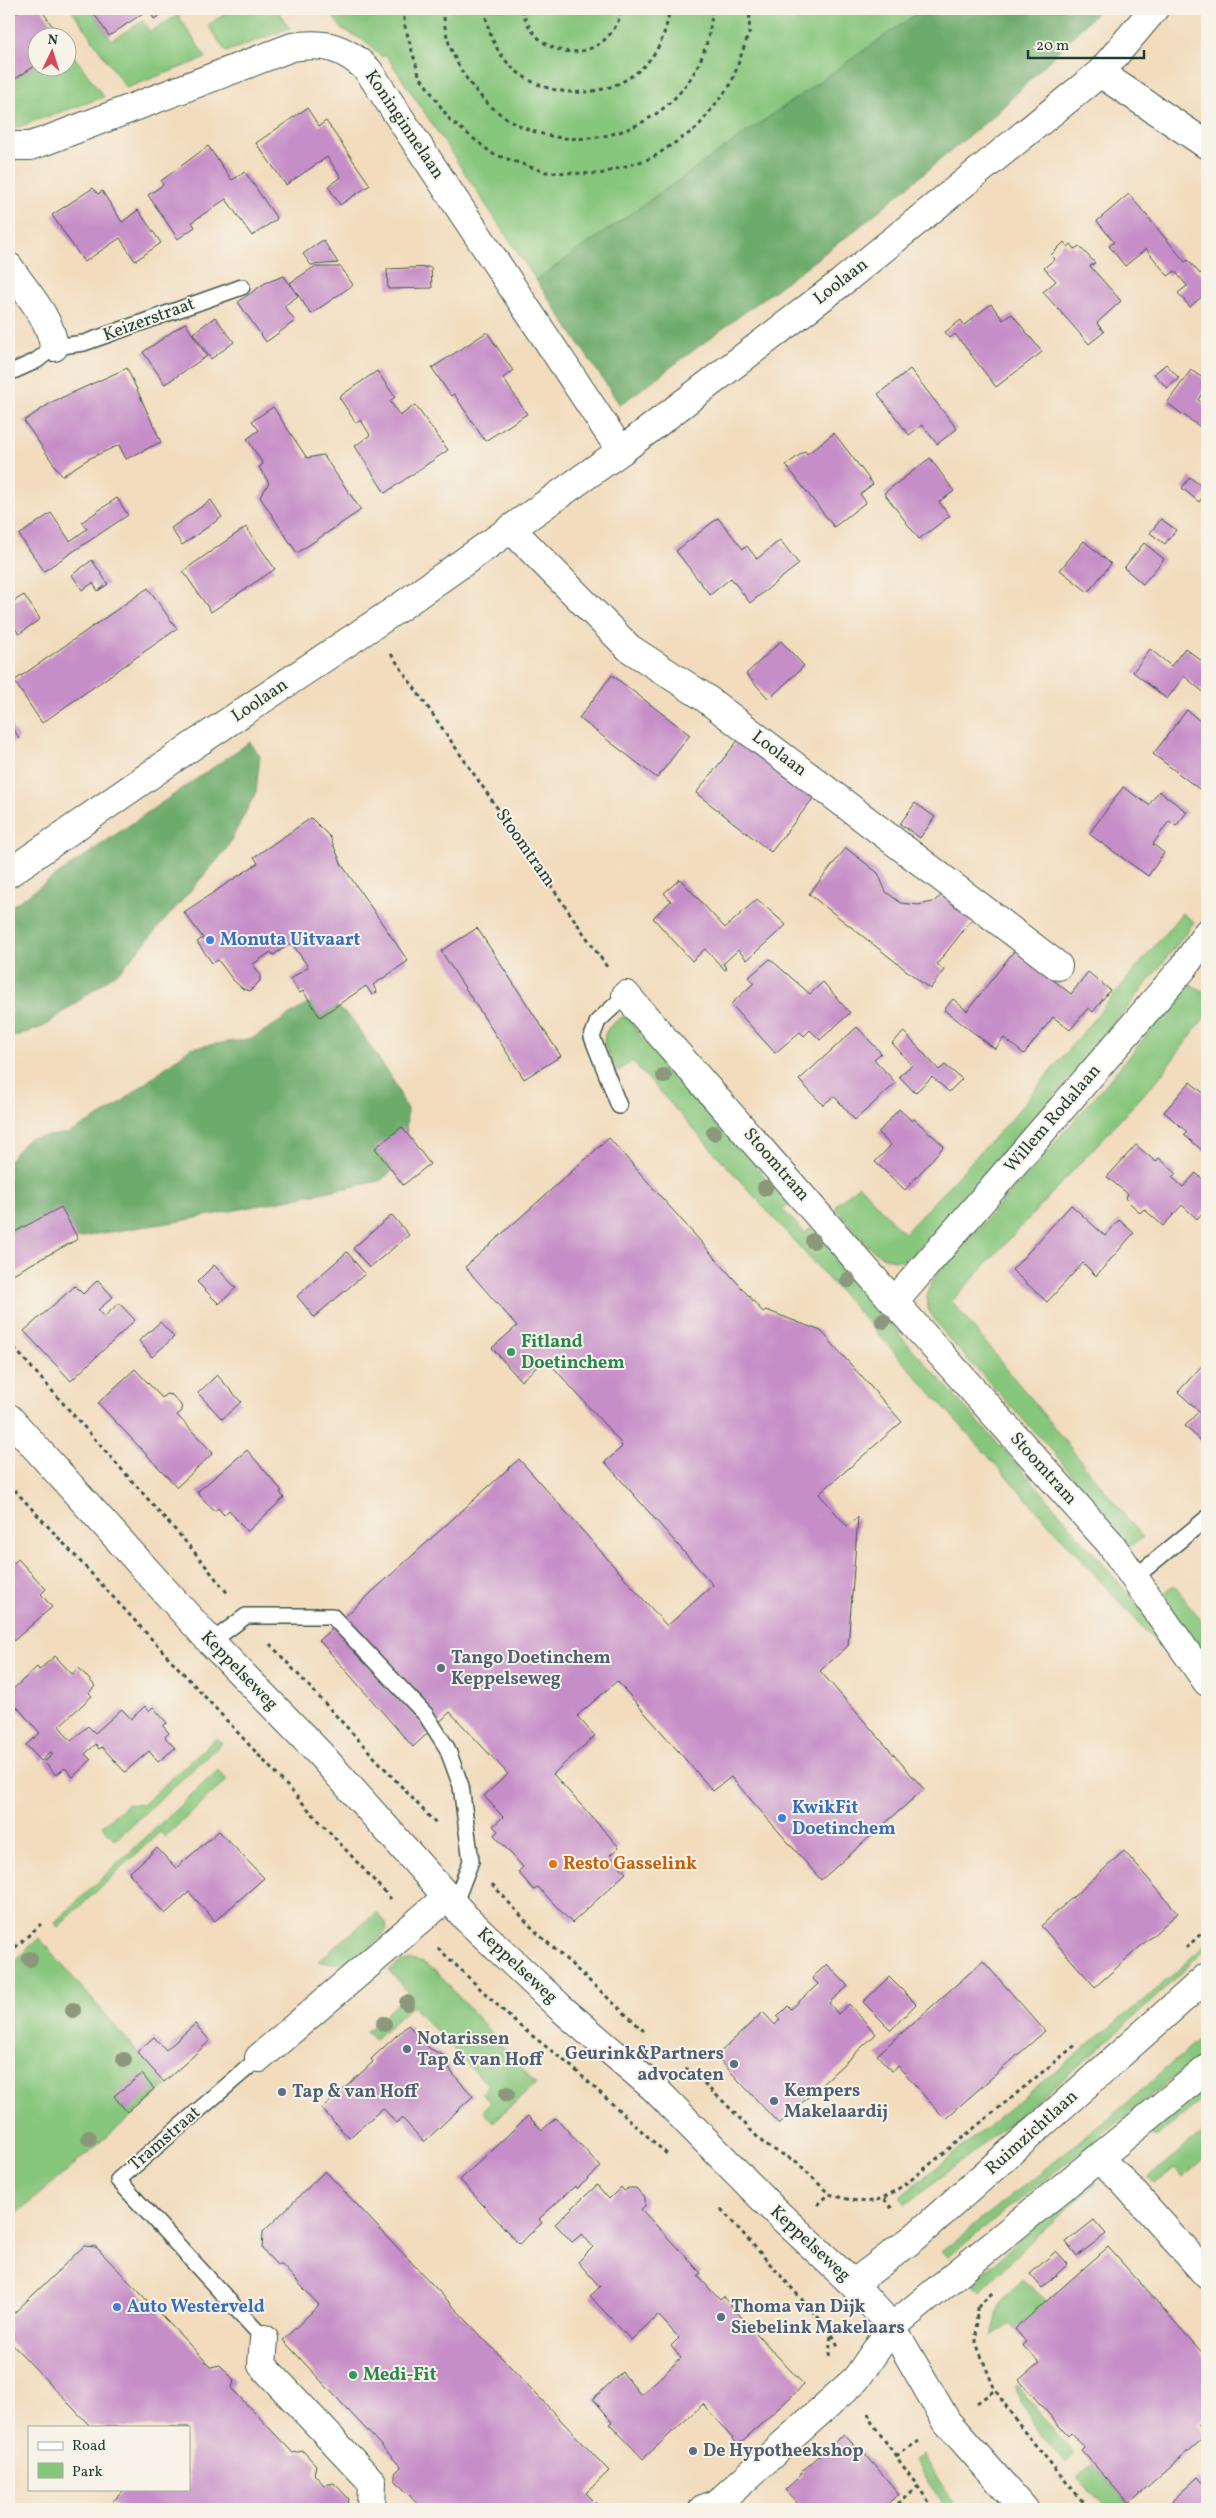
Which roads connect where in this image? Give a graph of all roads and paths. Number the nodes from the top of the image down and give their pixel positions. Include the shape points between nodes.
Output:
1 (404, 9) edge
2 (444, 9) edge
3 (485, 9) edge
4 (522, 9) edge
5 (622, 9) edge
6 (669, 9) edge
7 (712, 9) edge
8 (750, 9) edge
9 (1151, 10) edge
10 (1100, 73) junction
11 (1207, 145) edge
12 (9, 146) edge
13 (9, 267) edge
14 (242, 286) dead end
15 (54, 347) junction
16 (9, 373) edge
17 (621, 451) junction
18 (512, 530) junction
19 (372, 627) junction
20 (9, 873) edge
21 (1207, 933) edge
22 (1058, 966) dead end
23 (626, 995) junction
24 (619, 1106) dead end
25 (894, 1302) junction
26 (9, 1342) edge
27 (9, 1418) edge
28 (1207, 1518) edge
29 (1134, 1578) junction
30 (246, 1616) junction
31 (211, 1642) junction
32 (1207, 1682) edge
33 (470, 1861) junction
34 (450, 1901) junction
35 (41, 1924) dead end
36 (1207, 1928) edge
37 (9, 1953) edge
38 (1180, 1953) dead end
39 (1207, 1978) edge
40 (652, 2038) dead end
41 (1081, 2040) dead end
42 (259, 2058) joint
43 (680, 2062) dead end
44 (1207, 2069) edge
45 (1098, 2159) junction
46 (830, 2194) junction
47 (791, 2226) junction
48 (761, 2253) dead end
49 (1207, 2275) edge
50 (852, 2284) junction
51 (892, 2327) junction
52 (264, 2339) joint
53 (896, 2456) dead end
54 (918, 2486) junction
55 (370, 2509) edge
56 (703, 2509) edge
57 (892, 2509) edge
58 (934, 2509) edge
59 (1024, 2509) edge

1 - 8 path via 404,23 419,75 450,120 494,154 545,172 600,174 652,158 698,128 731,84 750,33
2 - 7 path via 443,20 454,61 478,96 511,122 551,138 594,139 635,128 670,104 697,71 711,32
3 - 6 path via 486,26 502,57 528,80 560,93 595,92 627,80 652,57 668,26
4 - 5 path via 526,25 541,42 562,52 585,51 605,40 619,23
9 - 10 street, Loolaan
10 - 11 street
10 - 17 street, Loolaan via 842,282
12 - 17 street, Koninginnelaan via 30,146 45,141 292,47 311,44 334,47 354,56 368,70
13 - 15 street via 48,324
14 - 15 lane, Keizerstraat via 84,342
15 - 16 lane, Keizerstraat via 36,361
17 - 18 street, Loolaan
18 - 19 street, Loolaan
18 - 22 street, Loolaan via 629,648 704,697
19 - 20 street, Loolaan
19 - 23 path, Stoomtram
21 - 25 street, Willem Rodalaan via 1184,967
23 - 24 lane via 598,1021 592,1037
23 - 25 street, Stoomtram
25 - 29 street, Stoomtram via 1110,1543
26 - 30 path via 192,1549
27 - 31 street, Keppelseweg
28 - 29 lane
29 - 32 street, Stoomtram
30 - 31 lane
30 - 33 path
30 - 33 lane via 332,1616 426,1715 447,1748 461,1786
31 - 34 street, Keppelseweg via 320,1754
33 - 34 lane
33 - 40 path via 534,1930
34 - 42 street, Tramstraat
34 - 47 street, Keppelseweg via 562,2009 654,2088
35 - 37 path
36 - 38 path
39 - 50 street, Ruimzichtlaan via 915,2237
41 - 46 path via 884,2199 858,2202
42 - 52 lane, Tramstraat via 118,2180
43 - 46 path via 765,2145 797,2162
44 - 45 street
45 - 49 street via 1121,2179
45 - 51 street
46 - 47 path
47 - 48 path
47 - 50 street, Keppelseweg
50 - 51 street, Keppelseweg
51 - 56 street via 856,2379 728,2495
51 - 59 street, Keppelseweg via 947,2422
52 - 55 street, Tramstraat via 262,2364 372,2482
53 - 54 path
54 - 57 path
54 - 58 path

